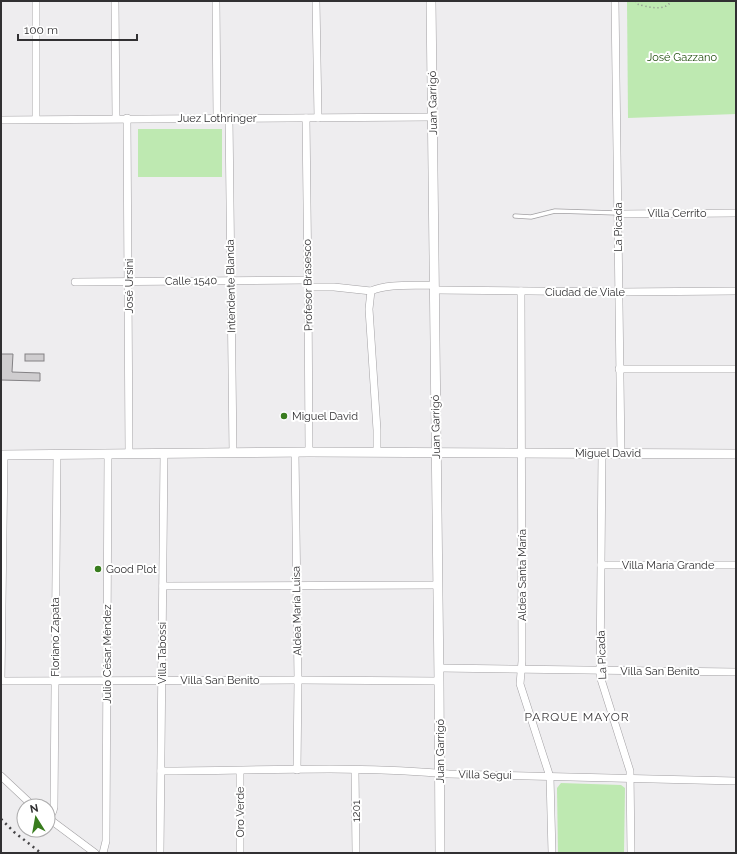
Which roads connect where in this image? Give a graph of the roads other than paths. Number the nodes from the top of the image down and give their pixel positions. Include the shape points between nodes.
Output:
1 (36, 1) edge
2 (115, 1) edge
3 (216, 1) edge
4 (316, 1) edge
5 (431, 1) edge
6 (616, 1) edge
7 (433, 117) junction
8 (116, 118) junction
9 (127, 118) junction
10 (216, 118) junction
11 (229, 118) junction
12 (306, 118) junction
13 (318, 118) junction
14 (36, 119) junction
15 (1, 120) edge
16 (736, 213) edge
17 (619, 214) junction
18 (515, 216) dead end
19 (231, 280) junction
20 (75, 282) dead end
21 (129, 282) junction
22 (308, 284) junction
23 (434, 288) junction
24 (736, 291) edge
25 (371, 292) junction
26 (521, 292) junction
27 (619, 292) junction
28 (619, 369) junction
29 (736, 369) edge
30 (295, 452) junction
31 (309, 452) junction
32 (377, 452) junction
33 (233, 453) junction
34 (436, 453) junction
35 (521, 453) junction
36 (108, 454) junction
37 (129, 454) junction
38 (164, 454) junction
39 (602, 454) junction
40 (621, 454) junction
41 (736, 454) edge
42 (2, 455) edge
43 (57, 455) junction
44 (601, 565) junction
45 (736, 565) edge
46 (438, 585) junction
47 (163, 586) junction
48 (297, 586) junction
49 (439, 668) junction
50 (521, 670) junction
51 (600, 670) junction
52 (736, 672) edge
53 (298, 680) junction
54 (1, 681) edge
55 (55, 681) junction
56 (107, 681) junction
57 (162, 681) junction
58 (440, 681) junction
59 (297, 770) junction
60 (355, 770) junction
61 (161, 771) junction
62 (240, 771) junction
63 (440, 773) junction
64 (1, 776) edge
65 (550, 777) junction
66 (631, 778) junction
67 (736, 781) edge
68 (24, 798) edge
69 (54, 798) edge
70 (56, 824) edge
71 (95, 853) edge
72 (103, 853) edge
73 (160, 853) edge
74 (240, 853) edge
75 (356, 853) edge
76 (440, 853) edge
77 (552, 853) edge
78 (631, 853) edge

1 - 14 street
2 - 8 street
3 - 10 street
4 - 13 street
5 - 7 street, Juan Garrigó
6 - 17 street, La Picada
7 - 13 street, Juez Lothringer
7 - 23 street, Juan Garrigó
8 - 9 street, Juez Lothringer
8 - 14 street, Juez Lothringer
9 - 10 street, Juez Lothringer
9 - 21 street, José Ursini
10 - 11 street, Juez Lothringer
11 - 12 street, Juez Lothringer
11 - 19 street, Intendente Blanda
12 - 13 street, Juez Lothringer
12 - 22 street, Profesor Brasesco
14 - 15 street, Juez Lothringer
16 - 17 street, Villa Cerrito
17 - 18 lane via 555,211 532,217
17 - 27 street, La Picada
19 - 21 street, Calle 1540
19 - 22 street, Calle 1540
19 - 33 street, Intendente Blanda
20 - 21 street, Calle 1540
21 - 37 street, José Ursini
22 - 25 street, Calle 1540
22 - 31 street, Profesor Brasesco
23 - 25 street, Ciudad de Viale via 388,287
23 - 26 street, Ciudad de Viale
23 - 34 street, Juan Garrigó
24 - 27 street, Ciudad de Viale
25 - 32 street
26 - 27 street, Ciudad de Viale
26 - 35 street, Aldea Santa María
27 - 28 street, La Picada
28 - 29 street
28 - 40 street, La Picada
30 - 31 street, Miguel David
30 - 33 street, Miguel David
30 - 48 street, Aldea María Luisa
31 - 32 street, Miguel David
32 - 34 street, Miguel David
33 - 38 street, Miguel David
34 - 35 street, Miguel David
34 - 46 street, Juan Garrigó
35 - 39 street, Miguel David
35 - 50 street, Aldea Santa María
36 - 37 street, Miguel David
36 - 43 street, Miguel David
36 - 56 street, Julio César Méndez
37 - 38 street, Miguel David
38 - 47 street, Villa Tabossi
39 - 40 street, Miguel David
39 - 44 street, La Picada
40 - 41 street, Miguel David
42 - 43 street, Miguel David
42 - 54 street
43 - 55 street, Floriano Zapata
44 - 45 street, Villa María Grande
44 - 51 street, La Picada
46 - 48 street
46 - 49 street, Juan Garrigó
47 - 48 street
47 - 57 street, Villa Tabossi
48 - 53 street, Aldea María Luisa
49 - 50 street, Villa San Benito
49 - 58 street, Juan Garrigó
50 - 51 street, Villa San Benito
50 - 65 street, Aldea Santa María via 520,684
51 - 52 street, Villa San Benito
51 - 66 street, La Picada
53 - 57 street, Villa San Benito
53 - 58 street, Villa San Benito
53 - 59 street, Aldea María Luisa
54 - 55 street, Villa San Benito
55 - 56 street, Villa San Benito
55 - 69 street, Floriano Zapata
56 - 57 street, Villa San Benito
56 - 72 street, Julio César Méndez via 106,841
57 - 61 street, Villa Tabossi
58 - 63 street, Juan Garrigó
59 - 60 street, Villa Segui
59 - 62 street, Villa Segui
60 - 63 street, Villa Segui
60 - 75 street, 1201
61 - 62 street, Villa Segui
61 - 73 street, Villa Tabossi
62 - 74 street, Oro Verde
63 - 65 street, Villa Segui
63 - 76 street, Juan Garrigó
64 - 68 street
65 - 66 street, Villa Segui
65 - 77 street, Aldea Santa María
66 - 67 street, Villa Segui
66 - 78 street, La Picada
70 - 71 street

